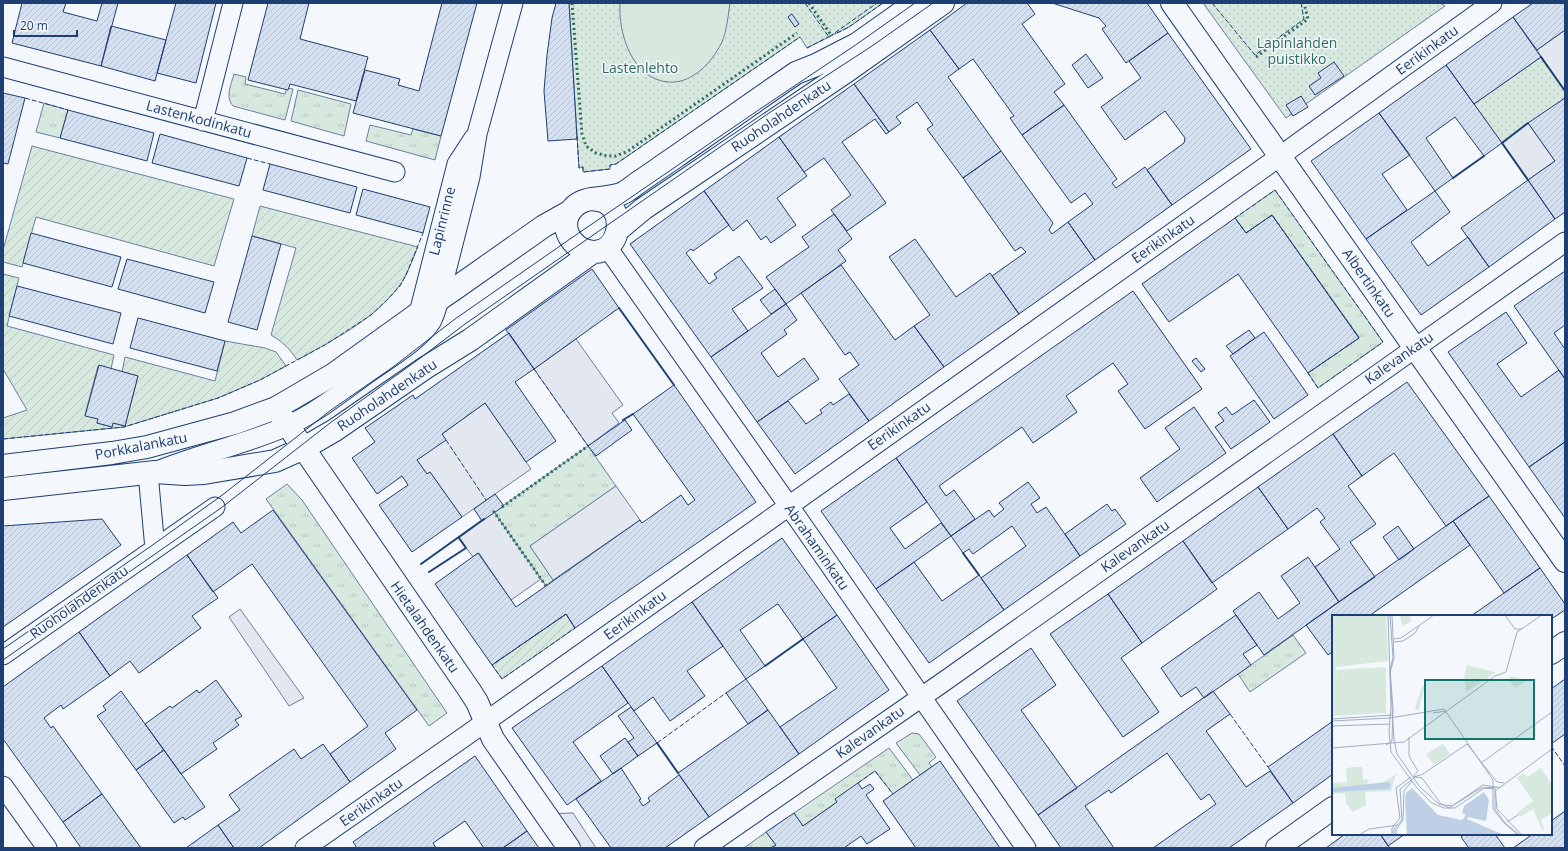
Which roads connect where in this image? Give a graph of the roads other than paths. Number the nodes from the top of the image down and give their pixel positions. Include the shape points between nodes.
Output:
1 (233, 3) edge
2 (513, 3) edge
3 (915, 3) edge
4 (943, 3) edge
5 (1172, 3) edge
6 (1492, 3) edge
7 (3, 67) edge
8 (204, 121) junction
9 (477, 134) junction
10 (1279, 157) junction
11 (395, 172) dead end
12 (593, 199) junction
13 (569, 212) junction
14 (619, 229) junction
15 (1565, 242) edge
16 (600, 250) junction
17 (439, 299) junction
18 (418, 313) junction
19 (1414, 347) junction
20 (276, 408) junction
21 (288, 426) junction
22 (304, 448) junction
23 (3, 466) edge
24 (152, 472) junction
25 (3, 490) edge
26 (788, 505) junction
27 (215, 508) dead end
28 (155, 549) junction
29 (1565, 561) edge
30 (1565, 643) edge
31 (1552, 652) edge
32 (3, 655) edge
33 (921, 697) junction
34 (486, 722) junction
35 (3, 786) edge
36 (1332, 809) edge
37 (47, 848) edge
38 (305, 848) edge
39 (569, 848) edge
40 (704, 848) edge
41 (1026, 848) edge
42 (1276, 848) edge

1 - 8 street
2 - 9 street, Lapinrinne
3 - 12 street, Ruoholahdenkatu via 857,44 796,74 621,194
4 - 14 street, Ruoholahdenkatu via 643,209
5 - 10 street, Albertinkatu
6 - 10 street, Eerikinkatu
7 - 8 street, Lastenkodinkatu
8 - 11 street, Lastenkodinkatu
9 - 17 street, Lapinrinne via 470,176
9 - 18 street, Lapinrinne via 457,164
10 - 19 street, Albertinkatu
10 - 26 street, Eerikinkatu
12 - 13 street via 583,201
12 - 14 street via 605,202 614,210
13 - 16 street via 566,226 570,239 579,248
13 - 17 street via 544,226
14 - 16 street via 615,239
15 - 19 street, Kalevankatu
16 - 22 street, Ruoholahdenkatu via 470,340
16 - 26 street, Abrahaminkatu
17 - 18 street
17 - 21 street, Ruoholahdenkatu via 435,315 422,333 320,408
18 - 20 street via 334,374
19 - 29 street, Albertinkatu
19 - 33 street, Kalevankatu
20 - 21 street, Hietalahdenkatu
20 - 23 street, Porkkalankatu via 235,423 147,447
21 - 22 street, Hietalahdenkatu
21 - 24 street, Ruoholahdenkatu via 247,442
22 - 24 street, Ruoholahdenkatu via 275,461 250,466 185,474
22 - 34 street, Hietalahdenkatu via 470,691
24 - 25 street, Porkkalankatu
24 - 28 street
26 - 33 street, Abrahaminkatu
26 - 34 street, Eerikinkatu
27 - 28 street, Ruoholahdenkatu
28 - 32 street, Ruoholahdenkatu
30 - 31 street
33 - 40 street, Kalevankatu
33 - 41 street, Abrahaminkatu
34 - 38 street, Eerikinkatu
34 - 39 street, Hietalahdenkatu via 493,739
35 - 37 street
36 - 42 street

